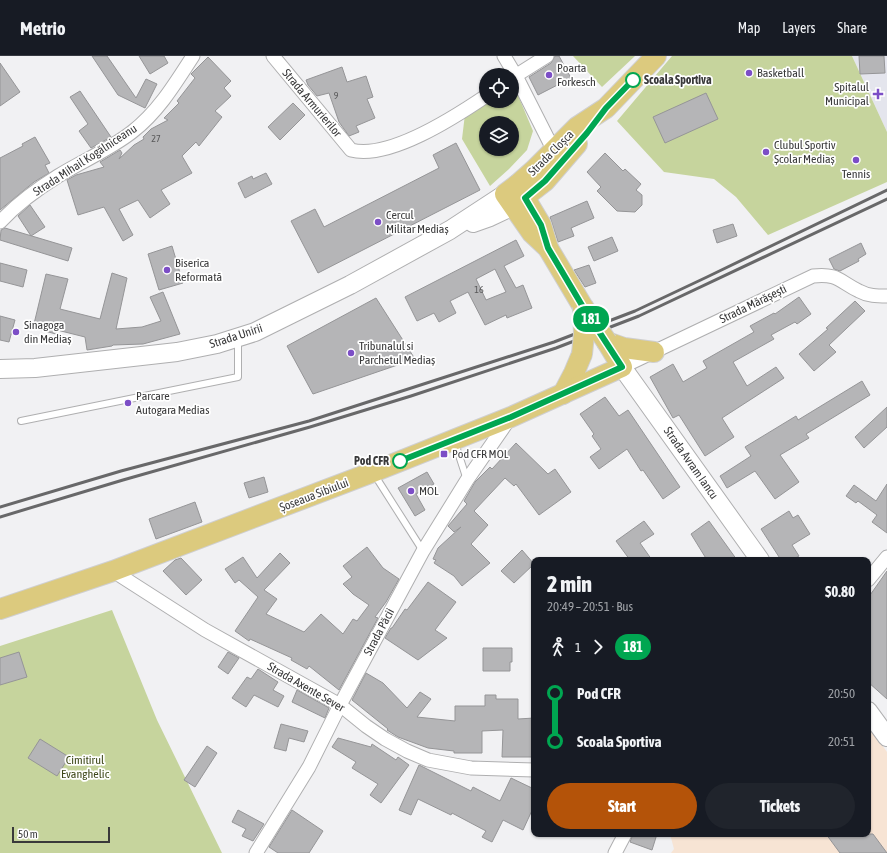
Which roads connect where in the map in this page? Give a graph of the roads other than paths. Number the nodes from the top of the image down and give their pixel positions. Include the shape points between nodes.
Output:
1 (193, 56) edge
2 (274, 56) edge
3 (504, 56) edge
4 (547, 56) edge
5 (656, 56) edge
6 (510, 68) edge
7 (519, 74) edge
8 (519, 86) edge
9 (479, 101) edge
10 (606, 108) junction
11 (554, 151) junction
12 (515, 196) junction
13 (0, 222) edge
14 (887, 296) edge
15 (583, 307) junction
16 (238, 337) junction
17 (607, 342) junction
18 (654, 352) junction
19 (622, 367) junction
20 (0, 369) edge
21 (563, 394) junction
22 (511, 417) junction
23 (21, 421) dead end
24 (454, 440) junction
25 (373, 472) junction
26 (467, 480) junction
27 (422, 551) junction
28 (758, 557) edge
29 (887, 557) edge
30 (113, 571) junction
31 (871, 576) edge
32 (0, 609) edge
33 (340, 706) junction
34 (871, 715) edge
35 (887, 737) edge
36 (531, 770) edge
37 (623, 837) edge
38 (256, 853) edge
39 (615, 853) edge

1 - 13 street, Strada Mihail Kogălniceanu via 169,94 132,132 58,176
2 - 9 street, Strada Armurierilor via 351,150 382,150 414,137
3 - 6 street
4 - 7 street
5 - 10 main road, Strada Cloșca
8 - 11 street
10 - 11 main road, Strada Cloșca via 577,127
10 - 12 main road, Strada Cloșca via 545,181
11 - 12 main road, Strada Cloșca
12 - 15 main road via 541,225 548,248
12 - 16 main road, Strada Unirii via 294,314
14 - 18 street, Strada Mărășești via 871,296 860,292 837,277 813,276
15 - 17 main road, bridge
15 - 21 main road, bridge via 582,354
16 - 20 main road, Strada Unirii via 177,352 36,368
16 - 23 lane via 238,376
17 - 18 main road via 624,348
17 - 19 main road
18 - 19 street, Strada Mărășești
19 - 21 main road, Șoseaua Sibiului
19 - 28 main road, Strada Avram Iancu
21 - 22 main road, Șoseaua Sibiului
22 - 24 main road, Șoseaua Sibiului
22 - 26 street, Strada Păcii
24 - 25 main road, Șoseaua Sibiului
24 - 26 lane
25 - 27 lane
25 - 30 main road, Șoseaua Sibiului
26 - 27 street, Strada Păcii
27 - 33 street, Strada Păcii
29 - 31 street
30 - 32 main road, Șoseaua Sibiului
30 - 33 street, Strada Axente Sever via 206,630
33 - 36 street, Strada Axente Sever via 385,739 428,760 471,768
33 - 38 street, Strada Păcii via 309,767
34 - 35 main road
37 - 39 street

